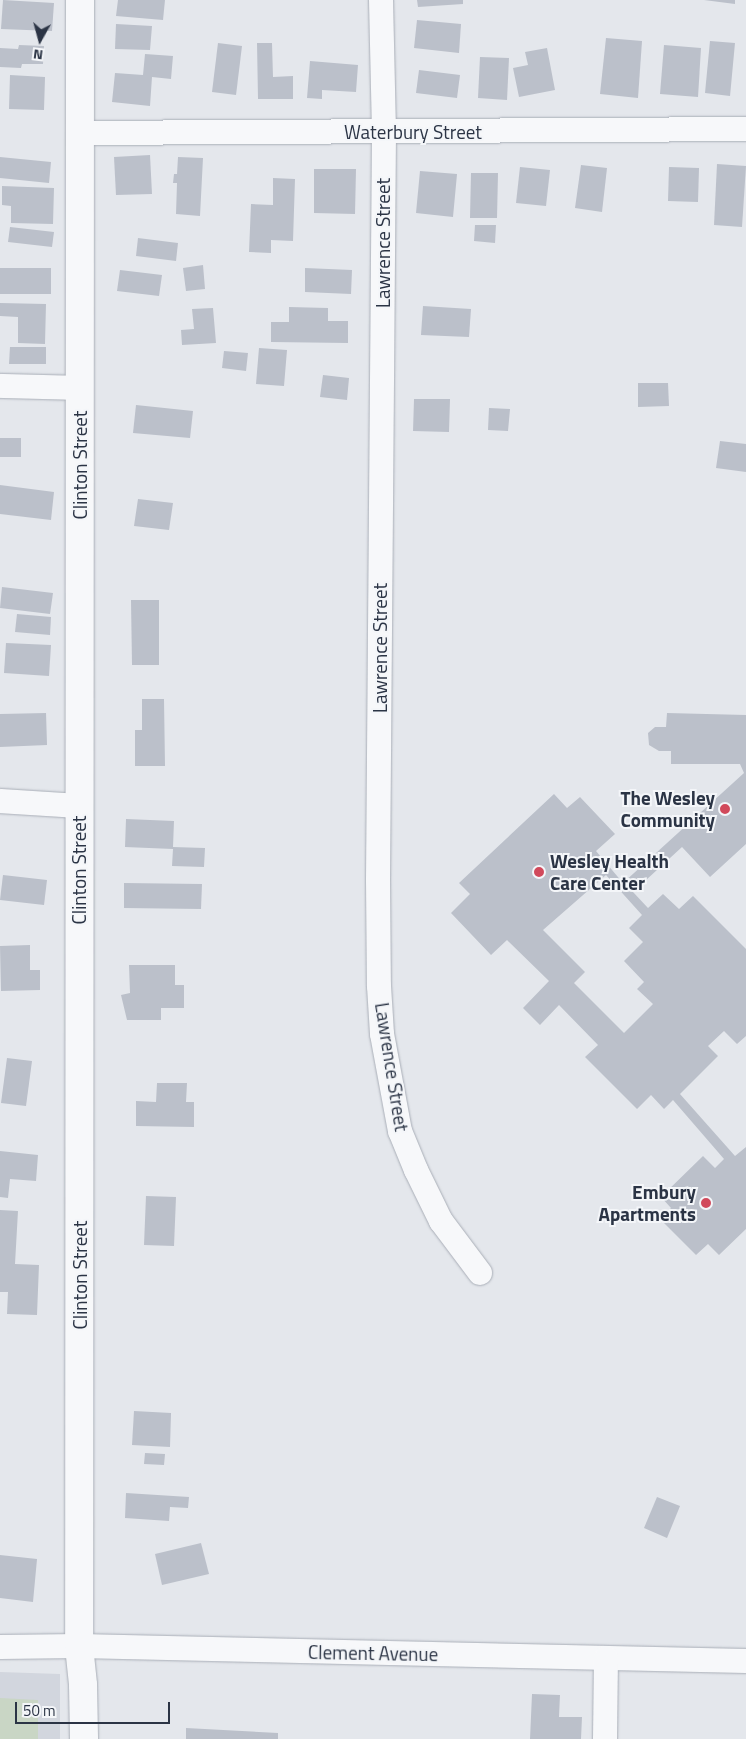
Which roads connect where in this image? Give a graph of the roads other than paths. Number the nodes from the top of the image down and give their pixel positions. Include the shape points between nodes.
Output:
1 (80, 0) edge
2 (381, 0) edge
3 (746, 129) edge
4 (384, 132) junction
5 (80, 133) junction
6 (0, 386) edge
7 (80, 388) junction
8 (0, 801) edge
9 (79, 806) junction
10 (480, 1273) dead end
11 (79, 1646) junction
12 (0, 1647) edge
13 (606, 1658) junction
14 (746, 1662) edge
15 (84, 1739) edge
16 (605, 1739) edge

1 - 5 street, Clinton Street
2 - 4 street, Lawrence Street
3 - 4 street, Waterbury Street
4 - 5 street, Waterbury Street
4 - 10 street, Lawrence Street via 378,880 382,1034 400,1131 441,1221
5 - 7 street, Clinton Street
6 - 7 street
7 - 9 street, Clinton Street
8 - 9 street
9 - 11 street, Clinton Street
11 - 12 street, Clement Avenue
11 - 13 street, Clement Avenue
11 - 15 street, Clinton Street
13 - 14 street, Clement Avenue
13 - 16 street

